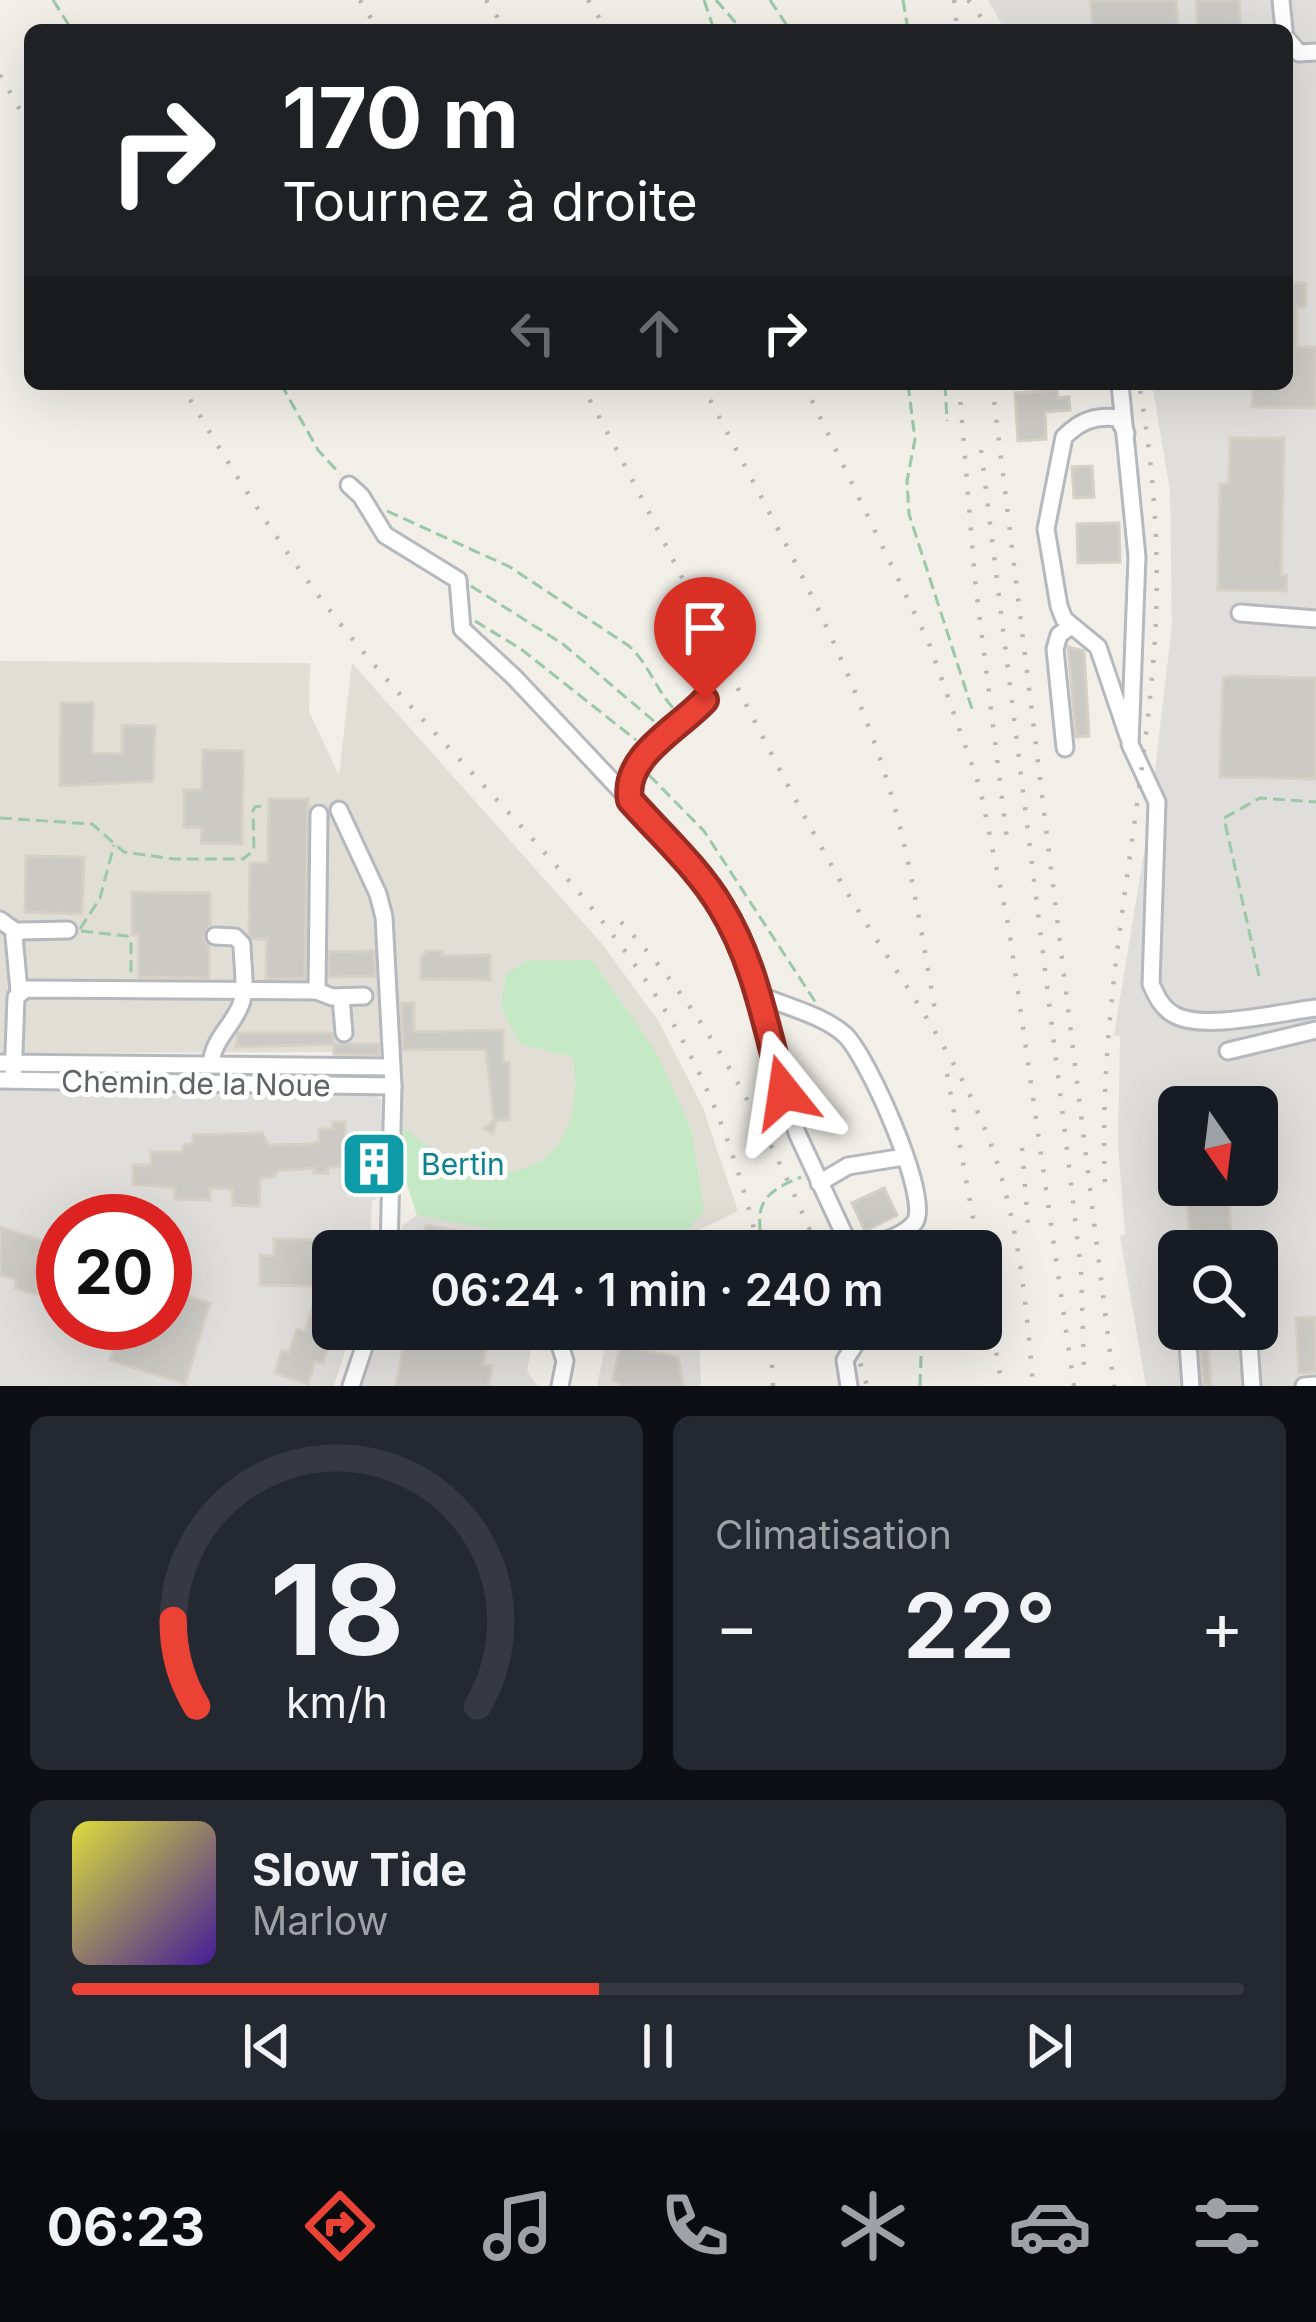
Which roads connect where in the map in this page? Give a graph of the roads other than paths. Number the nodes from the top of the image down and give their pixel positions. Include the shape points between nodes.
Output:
1 (1121, 390) edge
2 (1127, 435) junction
3 (355, 490) road end
4 (1240, 614) dead end
5 (1316, 620) edge
6 (1071, 626) junction
7 (705, 700) dead end
8 (1130, 744) junction
9 (1065, 748) dead end
10 (630, 800) junction
11 (339, 810) dead end
12 (319, 814) dead end
13 (0, 920) edge
14 (74, 930) road end
15 (17, 933) junction
16 (215, 936) dead end
17 (20, 991) junction
18 (317, 991) junction
19 (243, 992) junction
20 (364, 995) dead end
21 (760, 995) junction
22 (340, 997) junction
23 (1316, 1008) edge
24 (1316, 1030) edge
25 (344, 1033) dead end
26 (1228, 1052) dead end
27 (211, 1065) junction
28 (391, 1067) junction
29 (7, 1072) edge
30 (393, 1086) junction
31 (904, 1157) junction
32 (817, 1178) junction
33 (390, 1230) edge
34 (843, 1230) edge
35 (907, 1230) edge
36 (363, 1350) edge
37 (562, 1350) edge
38 (851, 1350) edge
39 (1188, 1350) edge
40 (1249, 1350) edge
41 (1316, 1385) edge
42 (351, 1386) edge
43 (560, 1386) edge
44 (849, 1386) edge
45 (1191, 1386) edge
46 (1252, 1386) edge
47 (1304, 1386) edge

1 - 2 street
2 - 6 street via 1118,418 1086,420 1064,437 1059,454 1046,529 1058,606
2 - 8 street via 1137,557
3 - 10 street via 385,535 458,580 462,629
4 - 5 street
6 - 8 street via 1098,647
6 - 9 street via 1055,649
7 - 10 street via 642,760
8 - 23 street via 1157,802 1151,984 1160,1003 1197,1022
10 - 21 street via 719,903
11 - 28 street via 384,917
12 - 18 street
13 - 15 street
14 - 15 street
15 - 17 street
16 - 19 street via 242,944
17 - 19 street
17 - 29 street
18 - 19 street
18 - 22 street
19 - 27 street
20 - 22 street
21 - 31 street via 841,1031 862,1058
21 - 32 street via 791,1116
22 - 25 street
24 - 26 street
27 - 28 street, Chemin de la Noue
27 - 29 street, Chemin de la Noue
28 - 30 street
29 - 30 street, Chemin de la Noue
30 - 33 street
31 - 32 street
31 - 35 street via 920,1200
32 - 34 street
36 - 42 street
37 - 43 street
38 - 44 street
39 - 45 street
40 - 46 street
41 - 47 street

